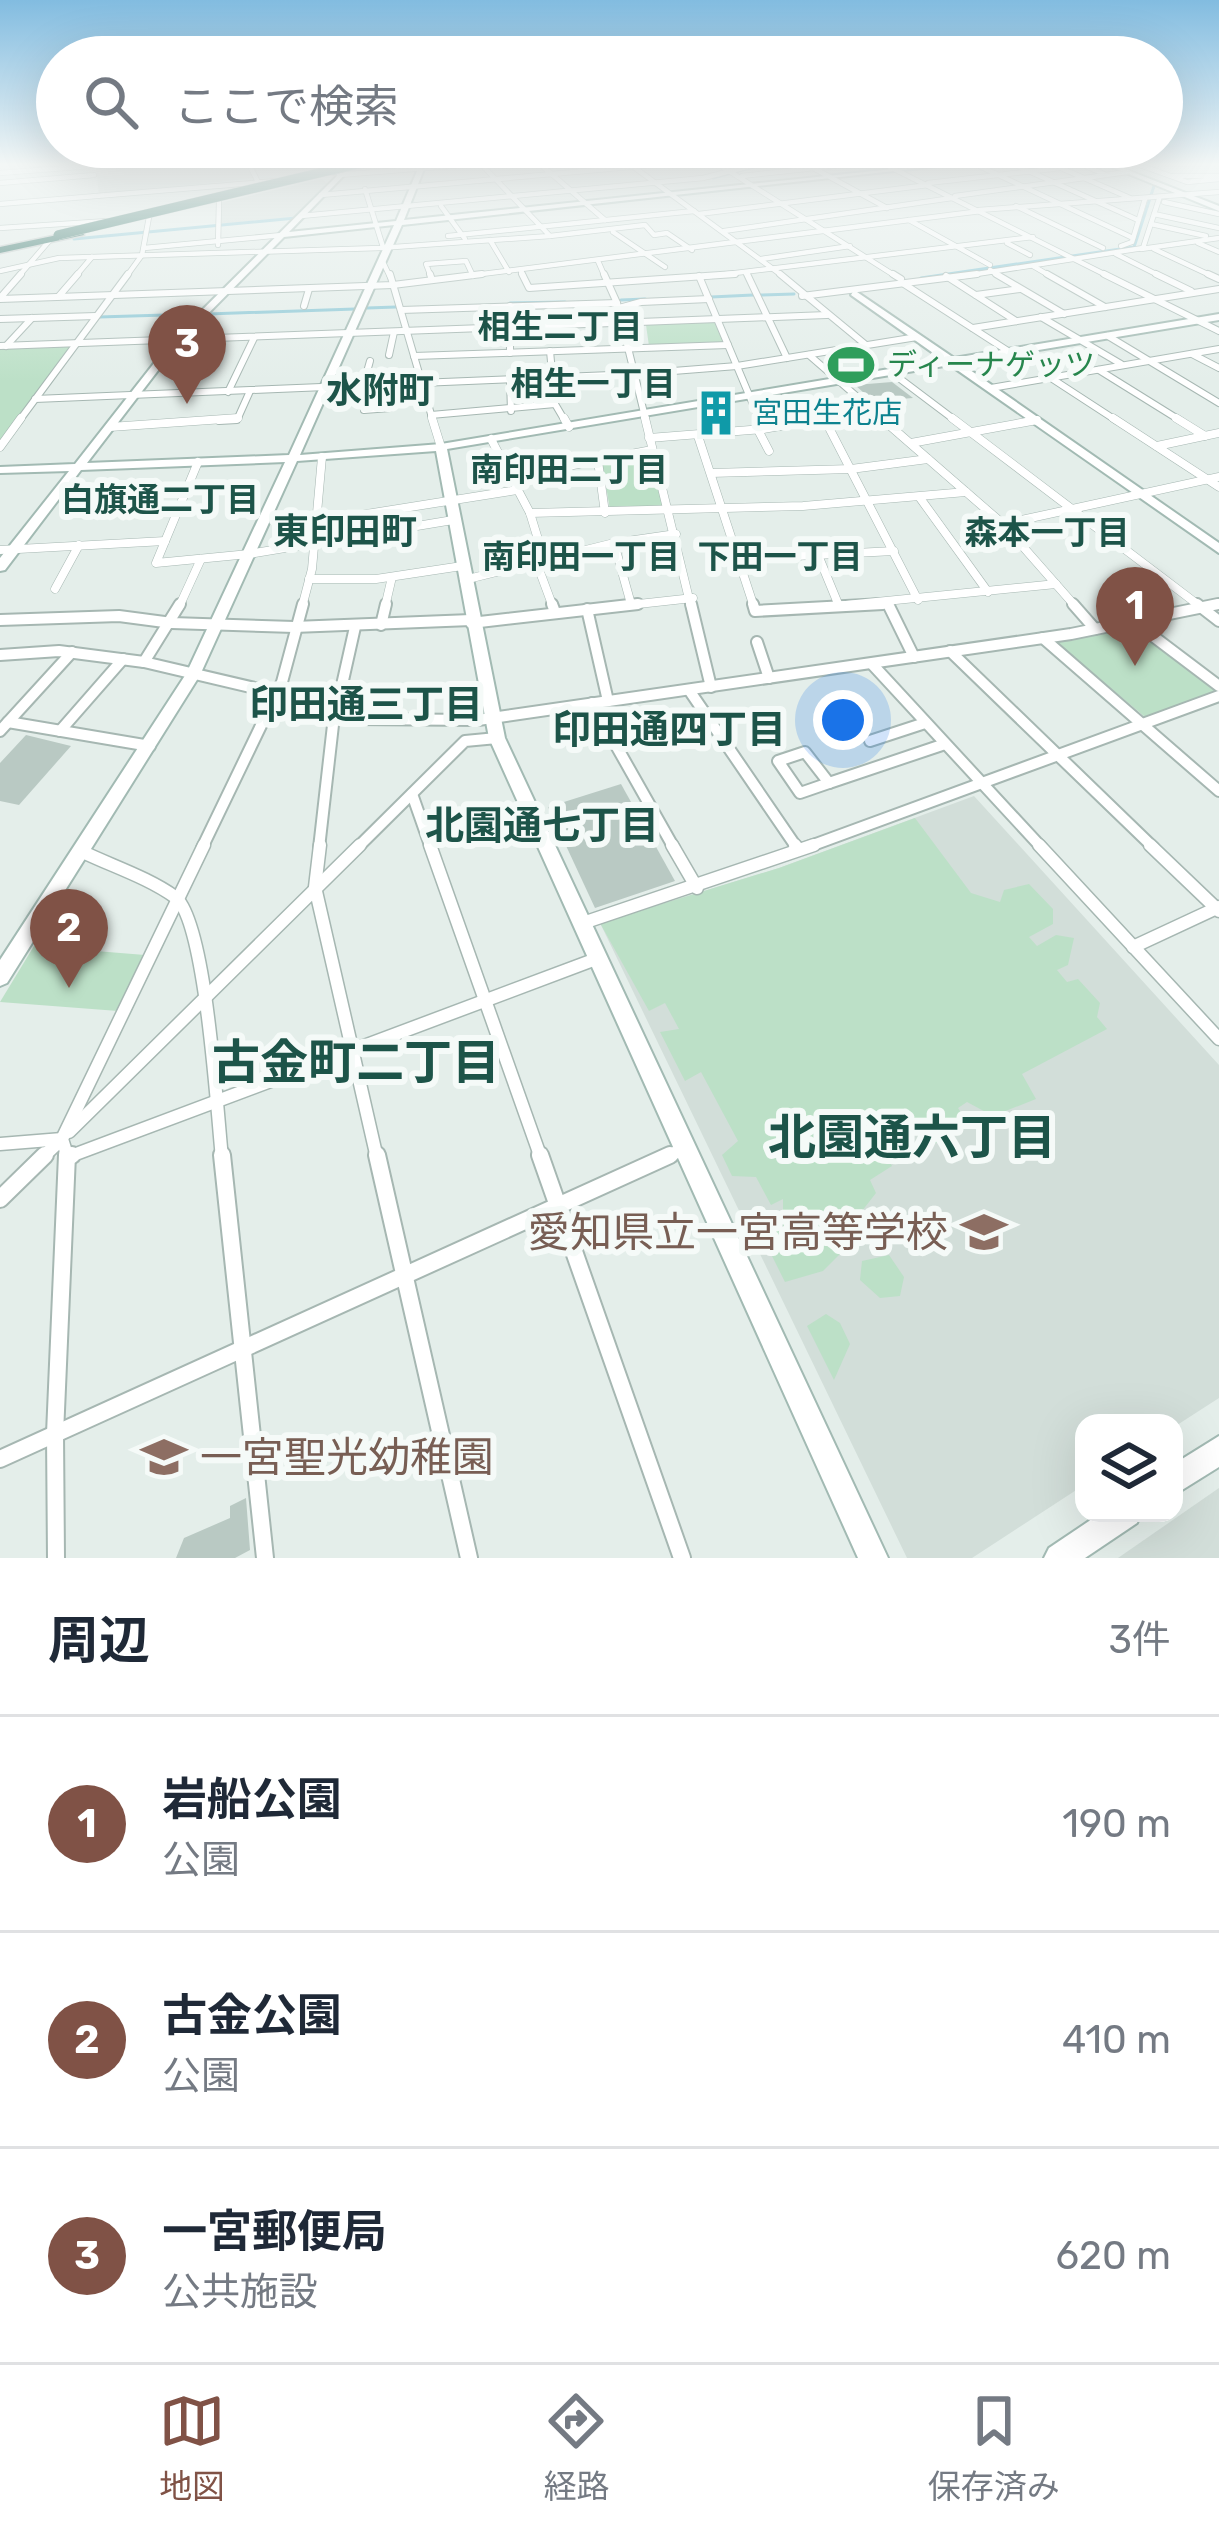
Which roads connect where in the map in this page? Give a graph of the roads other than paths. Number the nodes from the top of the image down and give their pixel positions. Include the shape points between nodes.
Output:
1 (36, 237) edge
2 (54, 237) joint
3 (147, 237) edge
4 (219, 237) edge
5 (264, 237) edge
6 (280, 237) edge
7 (380, 237) edge
8 (393, 237) edge
9 (472, 237) edge
10 (539, 237) edge
11 (621, 237) edge
12 (672, 237) edge
13 (731, 237) edge
14 (788, 237) edge
15 (835, 237) edge
16 (939, 237) edge
17 (1033, 237) joint
18 (1077, 237) edge
19 (1130, 237) edge
20 (1150, 237) edge
21 (464, 238) junction
22 (1133, 238) joint
23 (1217, 238) edge
24 (490, 240) junction
25 (219, 241) junction
26 (1004, 241) junction
27 (1195, 242) junction
28 (739, 244) junction
29 (850, 246) junction
30 (1149, 246) junction
31 (0, 248) edge
32 (959, 248) junction
33 (1103, 248) junction
34 (386, 250) junction
35 (692, 250) junction
36 (266, 251) junction
37 (143, 252) junction
38 (217, 252) junction
39 (1219, 252) edge
40 (1113, 253) junction
41 (649, 255) junction
42 (1030, 255) dead end
43 (1070, 256) junction
44 (92, 257) junction
45 (760, 259) junction
46 (873, 260) junction
47 (598, 261) junction
48 (34, 263) junction
49 (1030, 265) junction
50 (665, 267) dead end
51 (990, 268) junction
52 (0, 271) edge
53 (521, 271) junction
54 (509, 272) junction
55 (778, 272) junction
56 (747, 274) junction
57 (473, 276) junction
58 (699, 276) junction
59 (946, 276) junction
60 (1219, 279) edge
61 (432, 280) junction
62 (902, 281) junction
63 (611, 284) junction
64 (393, 285) junction
65 (371, 286) junction
66 (328, 288) junction
67 (310, 289) junction
68 (1022, 289) junction
69 (1219, 289) edge
70 (226, 291) junction
71 (1194, 292) junction
72 (799, 293) junction
73 (854, 293) junction
74 (111, 295) junction
75 (58, 296) junction
76 (976, 296) junction
77 (0, 298) edge
78 (1155, 298) junction
79 (709, 299) junction
80 (322, 305) dead end
81 (618, 305) junction
82 (304, 306) dead end
83 (510, 306) junction
84 (1106, 307) junction
85 (401, 310) junction
86 (826, 314) junction
87 (1064, 314) junction
88 (96, 316) junction
89 (1219, 316) edge
90 (768, 317) junction
91 (1041, 317) junction
92 (32, 318) junction
93 (0, 319) edge
94 (14, 319) junction
95 (718, 320) junction
96 (1198, 320) junction
97 (1016, 321) junction
98 (622, 323) junction
99 (510, 327) junction
100 (486, 328) junction
101 (973, 328) junction
102 (1219, 331) edge
103 (394, 332) junction
104 (407, 332) junction
105 (0, 334) edge
106 (347, 334) junction
107 (1108, 336) junction
108 (917, 337) junction
109 (254, 338) junction
110 (176, 341) junction
111 (1081, 341) junction
112 (75, 344) junction
113 (486, 344) dead end
114 (728, 345) junction
115 (866, 345) junction
116 (3, 346) edge
117 (628, 349) junction
118 (1219, 349) edge
119 (550, 351) junction
120 (510, 353) junction
121 (1011, 353) junction
122 (491, 354) junction
123 (1192, 354) junction
124 (389, 355) dead end
125 (808, 355) junction
126 (414, 356) junction
127 (787, 358) junction
128 (370, 361) dead end
129 (1148, 361) junction
130 (953, 362) junction
131 (737, 365) junction
132 (1123, 366) junction
133 (1219, 368) edge
134 (1099, 370) junction
135 (891, 372) junction
136 (636, 374) junction
137 (553, 378) junction
138 (1051, 378) junction
139 (510, 380) junction
140 (490, 381) junction
141 (838, 381) junction
142 (421, 384) junction
143 (394, 385) junction
144 (366, 386) junction
145 (324, 388) junction
146 (991, 388) junction
147 (228, 392) junction
148 (250, 392) junction
149 (750, 396) junction
150 (133, 397) junction
151 (35, 399) junction
152 (1219, 403) edge
153 (555, 404) junction
154 (872, 410) junction
155 (511, 411) junction
156 (644, 414) junction
157 (431, 415) junction
158 (824, 418) junction
159 (1037, 420) junction
160 (110, 427) junction
161 (569, 427) junction
162 (761, 429) junction
163 (972, 433) junction
164 (1219, 433) edge
165 (698, 436) junction
166 (1204, 436) junction
167 (649, 438) junction
168 (490, 439) junction
169 (911, 443) junction
170 (1157, 446) junction
171 (0, 447) edge
172 (441, 447) junction
173 (652, 450) junction
174 (769, 451) dead end
175 (322, 457) junction
176 (294, 458) junction
177 (928, 459) junction
178 (598, 461) junction
179 (198, 462) junction
180 (80, 465) junction
181 (851, 469) junction
182 (0, 470) edge
183 (711, 473) junction
184 (510, 477) junction
185 (1214, 478) edge
186 (1219, 487) edge
187 (518, 490) junction
188 (966, 492) junction
189 (1140, 494) junction
190 (920, 498) junction
191 (449, 500) junction
192 (869, 504) junction
193 (1072, 509) junction
194 (669, 512) junction
195 (724, 512) junction
196 (530, 513) junction
197 (605, 513) junction
198 (453, 520) junction
199 (316, 522) junction
200 (1004, 524) junction
201 (676, 534) junction
202 (314, 540) junction
203 (165, 541) junction
204 (614, 544) junction
205 (79, 545) junction
206 (14, 548) junction
207 (1219, 549) edge
208 (0, 550) edge
209 (894, 551) junction
210 (250, 554) junction
211 (818, 554) junction
212 (201, 559) junction
213 (739, 559) junction
214 (541, 563) junction
215 (0, 566) edge
216 (463, 573) junction
217 (392, 577) junction
218 (309, 579) junction
219 (1056, 584) junction
220 (55, 589) dead end
221 (988, 592) junction
222 (693, 598) junction
223 (918, 600) junction
224 (631, 604) junction
225 (888, 604) junction
226 (1219, 604) edge
227 (839, 606) junction
228 (1201, 607) junction
229 (587, 608) junction
230 (555, 612) junction
231 (0, 620) edge
232 (471, 621) junction
233 (1133, 621) junction
234 (1219, 621) edge
235 (172, 623) junction
236 (218, 625) junction
237 (381, 626) junction
238 (294, 627) junction
239 (355, 627) junction
240 (1095, 629) junction
241 (1043, 638) junction
242 (757, 642) dead end
243 (950, 651) junction
244 (72, 652) junction
245 (0, 655) edge
246 (914, 657) junction
247 (123, 659) junction
248 (145, 662) junction
249 (872, 664) junction
250 (193, 675) junction
251 (769, 678) junction
252 (1219, 686) edge
253 (711, 687) junction
254 (688, 690) junction
255 (276, 695) junction
256 (1219, 696) edge
257 (608, 701) junction
258 (592, 703) junction
259 (336, 714) junction
260 (925, 723) junction
261 (1142, 723) junction
262 (4, 727) edge
263 (494, 728) junction
264 (60, 731) junction
265 (870, 741) dead end
266 (945, 744) junction
267 (150, 746) junction
268 (1057, 753) junction
269 (980, 782) junction
270 (829, 784) dead end
271 (1219, 791) edge
272 (412, 794) junction
273 (798, 849) junction
274 (82, 852) junction
275 (315, 886) junction
276 (698, 888) junction
277 (177, 898) junction
278 (1218, 909) edge
279 (580, 924) junction
280 (1132, 947) junction
281 (8, 954) edge
282 (596, 959) junction
283 (0, 977) edge
284 (205, 997) junction
285 (485, 1000) junction
286 (1219, 1039) edge
287 (352, 1052) junction
288 (213, 1103) junction
289 (62, 1138) junction
290 (0, 1144) edge
291 (684, 1149) junction
292 (68, 1157) junction
293 (0, 1199) edge
294 (558, 1207) junction
295 (402, 1278) junction
296 (239, 1352) junction
297 (55, 1434) junction
298 (1219, 1450) edge
299 (0, 1459) edge
300 (1183, 1475) edge
301 (1116, 1522) edge
302 (1079, 1553) edge
303 (56, 1558) edge
304 (265, 1558) edge
305 (469, 1558) edge
306 (682, 1558) edge
307 (873, 1558) edge

1 - 31 highway
2 - 31 highway
2 - 48 street
3 - 37 street
4 - 25 street
5 - 25 street
6 - 36 street
7 - 34 street
8 - 34 street
9 - 21 street
10 - 24 street
11 - 41 street
12 - 35 street
13 - 28 street
14 - 28 street
15 - 29 street
16 - 32 street
17 - 26 street
17 - 43 street
18 - 33 street
19 - 22 street
20 - 30 street
21 - 24 street
21 - 34 street
22 - 33 street
23 - 27 street
24 - 54 street
25 - 37 street
25 - 38 street
26 - 32 street
26 - 42 street
27 - 30 street
27 - 39 street
28 - 35 street
28 - 45 street
29 - 45 street
29 - 46 street
30 - 40 street
30 - 60 street
32 - 46 street
32 - 51 street
33 - 43 street
34 - 36 street
34 - 64 street
34 - 65 street
35 - 41 street
36 - 38 street
36 - 70 street
37 - 38 street
37 - 44 street
37 - 74 street
40 - 43 street
40 - 71 street
41 - 47 street
41 - 50 street
43 - 49 street
43 - 51 street
43 - 78 street
44 - 48 street
44 - 75 street
45 - 55 street
46 - 55 street
46 - 62 street
47 - 53 street
47 - 63 street
48 - 52 street
48 - 77 street
49 - 51 street
49 - 84 street
51 - 59 street
51 - 62 street
51 - 68 street
53 - 54 street
53 - 63 street via 530,287
54 - 57 street
55 - 56 street
55 - 72 street
56 - 58 street
56 - 90 street
57 - 61 street
57 - 61 street via 466,261 426,264
58 - 63 street
58 - 79 street
59 - 62 street
59 - 76 street
61 - 64 street
62 - 72 street
62 - 73 street
62 - 101 street
63 - 81 street
64 - 65 street
64 - 85 street
65 - 66 street
65 - 106 street
66 - 67 street
66 - 80 street
67 - 70 street
67 - 82 street
68 - 76 street
68 - 87 street
69 - 71 street
70 - 74 street
70 - 110 street
71 - 78 street
72 - 73 street
72 - 86 street
73 - 108 street
74 - 75 street
74 - 88 street
75 - 77 street
76 - 97 street
78 - 84 street
78 - 96 street
79 - 81 street
79 - 95 street
81 - 83 street
81 - 98 street
83 - 85 street
83 - 99 street
84 - 87 street
85 - 104 street
86 - 90 street
86 - 115 street
87 - 91 street
88 - 92 street
88 - 112 street
89 - 96 street
90 - 95 street
90 - 127 street
91 - 97 street
91 - 111 street
92 - 94 street
92 - 116 street
93 - 94 street
94 - 105 street
95 - 98 street
95 - 114 street
96 - 102 street
96 - 107 street
97 - 101 street
98 - 99 street
98 - 117 street
99 - 100 street
99 - 120 street
100 - 104 street
100 - 113 street
101 - 121 street
103 - 104 street
103 - 106 street
103 - 124 street
104 - 126 street
106 - 109 street
106 - 145 street
107 - 111 street
107 - 129 street
108 - 115 street
108 - 130 street
109 - 110 street
109 - 147 street
110 - 112 street
110 - 150 street
111 - 121 street
111 - 132 street
112 - 116 street
112 - 151 street
114 - 117 street
114 - 131 street
115 - 125 street
117 - 119 street
117 - 136 street
118 - 123 street
119 - 120 street
119 - 137 street
120 - 122 street
121 - 130 street
122 - 126 street
122 - 140 street
123 - 129 street
123 - 133 street
125 - 127 street
125 - 141 street
126 - 142 street
127 - 131 street
128 - 144 street
129 - 132 street
129 - 152 street
130 - 135 street
130 - 146 street
131 - 136 street
131 - 149 street
132 - 134 street
134 - 138 street
134 - 166 street
135 - 141 street
135 - 163 street
136 - 137 street
136 - 156 street
137 - 139 street
137 - 153 street
138 - 146 street
138 - 170 street
139 - 140 street
139 - 155 street
140 - 142 street
141 - 149 street
141 - 154 street
142 - 143 street
142 - 157 street
143 - 144 street
143 - 144 street via 390,409 364,410
144 - 145 street
145 - 148 street
145 - 176 street
146 - 159 street
147 - 148 street
147 - 150 street
148 - 160 street via 237,420
149 - 156 street
149 - 162 street
150 - 151 street
150 - 160 street
151 - 171 street
153 - 155 street
153 - 161 street
154 - 158 street
154 - 169 street
155 - 157 street
156 - 161 street
156 - 167 street
157 - 172 street
158 - 162 street
158 - 181 street
159 - 163 street
159 - 189 street
160 - 180 street
161 - 168 street
162 - 165 street
162 - 174 street
163 - 169 street
163 - 193 street
164 - 166 street
165 - 167 street
165 - 183 street
166 - 170 street
167 - 173 street
168 - 172 street
168 - 184 street
169 - 177 street
170 - 185 street
172 - 175 street
172 - 191 street
173 - 178 street
173 - 194 street
175 - 176 street
175 - 199 street
176 - 179 street
176 - 210 street
177 - 181 street
177 - 188 street
178 - 184 street
178 - 197 street
179 - 180 street
179 - 203 street
180 - 182 street
180 - 206 street
181 - 183 street
181 - 192 street
183 - 195 street
184 - 187 street
185 - 186 street
185 - 189 street
187 - 191 street
187 - 196 street
188 - 190 street
188 - 200 street
189 - 193 street
189 - 207 street
190 - 192 street
190 - 221 street
191 - 198 street
191 - 199 street
192 - 195 street
192 - 209 street
193 - 200 street
193 - 228 street
194 - 195 street
194 - 197 street
194 - 201 street
195 - 213 street
196 - 197 street
196 - 214 street
198 - 202 street
198 - 216 street
199 - 202 street
200 - 219 street
201 - 204 street
201 - 222 street
202 - 210 street
202 - 218 street
203 - 205 street
203 - 212 street via 156,563
204 - 214 street
204 - 224 street
205 - 206 street
205 - 220 street
206 - 208 street
206 - 215 street
209 - 211 street
209 - 223 street
210 - 212 street
210 - 236 street
211 - 213 street
211 - 227 street
212 - 235 street
213 - 227 street via 755,611
214 - 216 street
214 - 230 street
216 - 217 street
216 - 232 street
217 - 218 street
217 - 237 street
218 - 238 street
219 - 221 street
219 - 240 street
221 - 223 street
222 - 224 street
222 - 253 street
223 - 225 street
224 - 229 street
225 - 227 street
225 - 246 street
226 - 228 street
228 - 233 street
228 - 234 street
229 - 230 street
229 - 257 street
230 - 232 street
231 - 235 street via 118,616
232 - 237 street
232 - 263 street
233 - 240 street
233 - 252 street
235 - 236 street
235 - 248 street
236 - 238 street
236 - 250 street
237 - 239 street
238 - 239 street
238 - 255 street
239 - 259 street
240 - 241 street
241 - 243 street
241 - 261 street
242 - 251 street
243 - 246 street
243 - 268 street
244 - 245 street
244 - 247 street
244 - 262 street
246 - 249 street
247 - 248 street
247 - 264 street
248 - 250 street
249 - 251 street
249 - 260 street
250 - 255 street
250 - 267 street
251 - 253 street
253 - 254 street
254 - 257 street
254 - 273 street
255 - 259 street
255 - 277 street
256 - 261 street
257 - 258 street
258 - 263 street
258 - 276 street
259 - 263 street
259 - 275 street
260 - 265 street
260 - 266 street
261 - 268 street
261 - 271 street
262 - 264 street
263 - 272 street via 465,741
263 - 279 street
264 - 267 street
266 - 269 street
266 - 270 street via 800,794 778,761 805,752
267 - 274 street
268 - 269 street
268 - 278 street
269 - 273 street
269 - 280 street
272 - 275 street
272 - 285 street
273 - 276 street
274 - 277 street
274 - 281 street
275 - 284 street
275 - 287 street
276 - 279 street
277 - 284 street via 190,916
277 - 289 street
278 - 280 street
279 - 282 street
280 - 286 street
281 - 283 street
282 - 285 street
282 - 291 street
284 - 288 street
284 - 289 street
285 - 287 street
285 - 294 street
287 - 288 street
287 - 295 street
288 - 292 street
288 - 296 street
289 - 290 street
289 - 292 street
289 - 293 street
291 - 294 street
291 - 307 street
292 - 297 street
294 - 295 street
294 - 306 street
295 - 296 street
295 - 305 street
296 - 297 street
296 - 304 street
297 - 299 street
297 - 303 street
298 - 300 street
301 - 302 street

